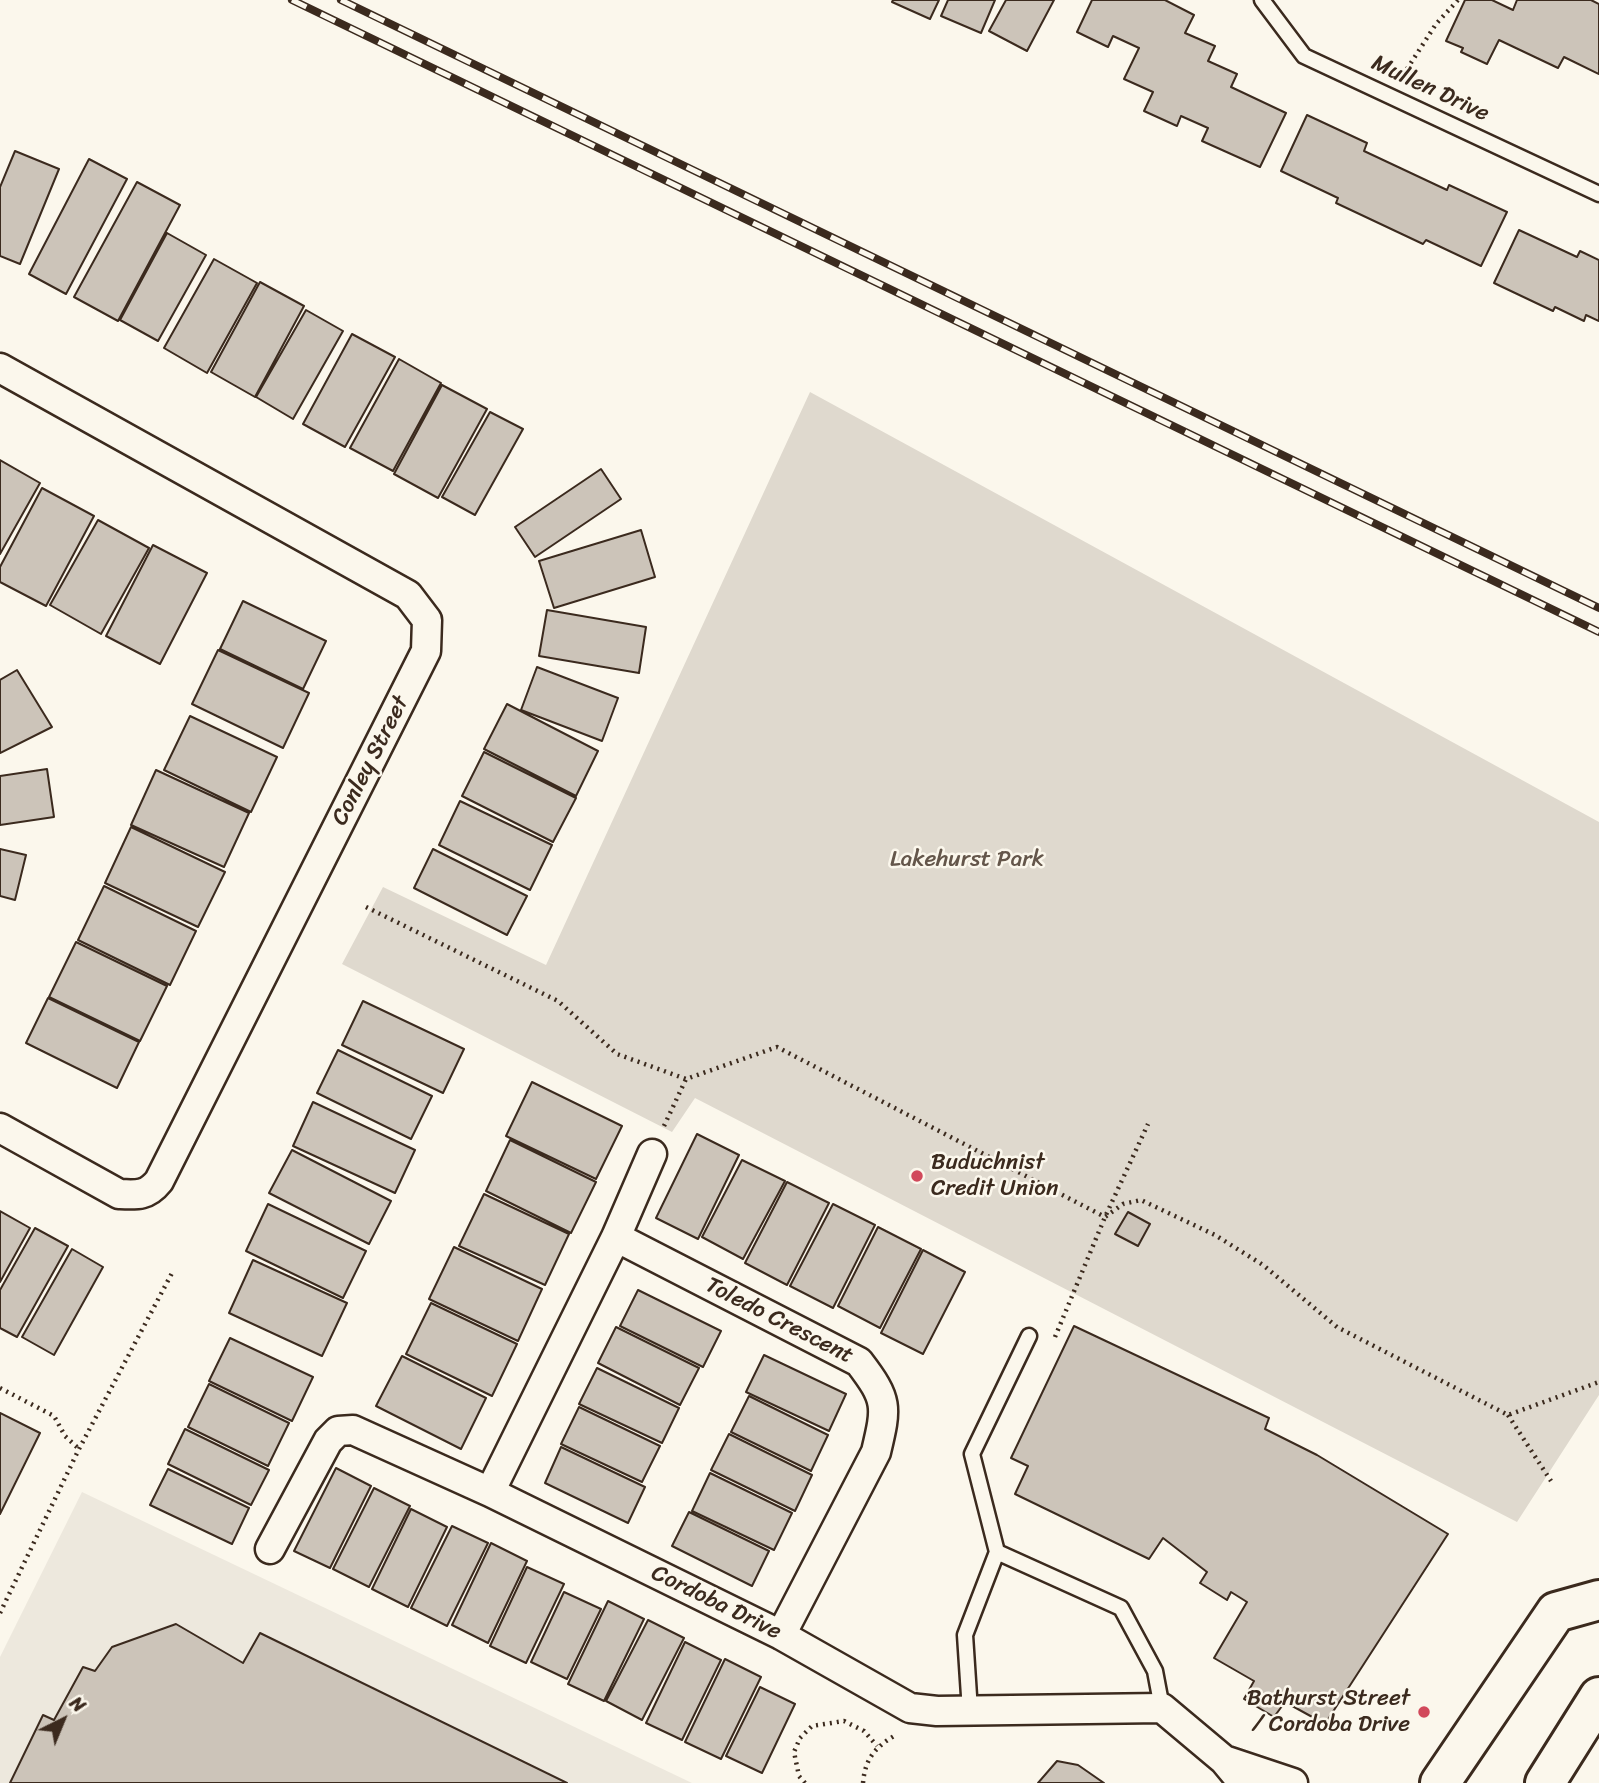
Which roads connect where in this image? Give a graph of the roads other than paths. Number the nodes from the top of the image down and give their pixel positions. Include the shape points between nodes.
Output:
1 (1262, 0) edge
2 (1599, 194) edge
3 (0, 368) edge
4 (0, 1128) edge
5 (652, 1154) road end
6 (616, 1237) junction
7 (1029, 1336) dead end
8 (490, 1492) junction
9 (270, 1549) dead end
10 (997, 1552) junction
11 (1599, 1600) edge
12 (781, 1634) junction
13 (1599, 1697) edge
14 (1162, 1708) junction
15 (970, 1711) junction
16 (1224, 1760) junction
17 (1243, 1783) edge
18 (1293, 1783) edge
19 (1440, 1783) edge
20 (1545, 1783) edge

1 - 2 lane, Mullen Drive via 1304,56
3 - 4 street, Conley Street via 408,595 427,620 426,651 159,1181 141,1195 119,1194
5 - 6 street
6 - 8 street
6 - 12 street, Toledo Crescent via 859,1362 879,1388 883,1422 876,1452
7 - 10 lane via 972,1454
8 - 9 street, Cordoba Drive via 353,1430 338,1431 328,1441
8 - 12 street, Cordoba Drive
10 - 14 lane via 1121,1608 1155,1671
10 - 15 lane via 965,1635
11 - 19 main road via 1556,1612
12 - 15 street, Cordoba Drive via 910,1708
13 - 20 main road
14 - 15 street, Cordoba Drive
14 - 16 street
16 - 17 street
16 - 18 street

